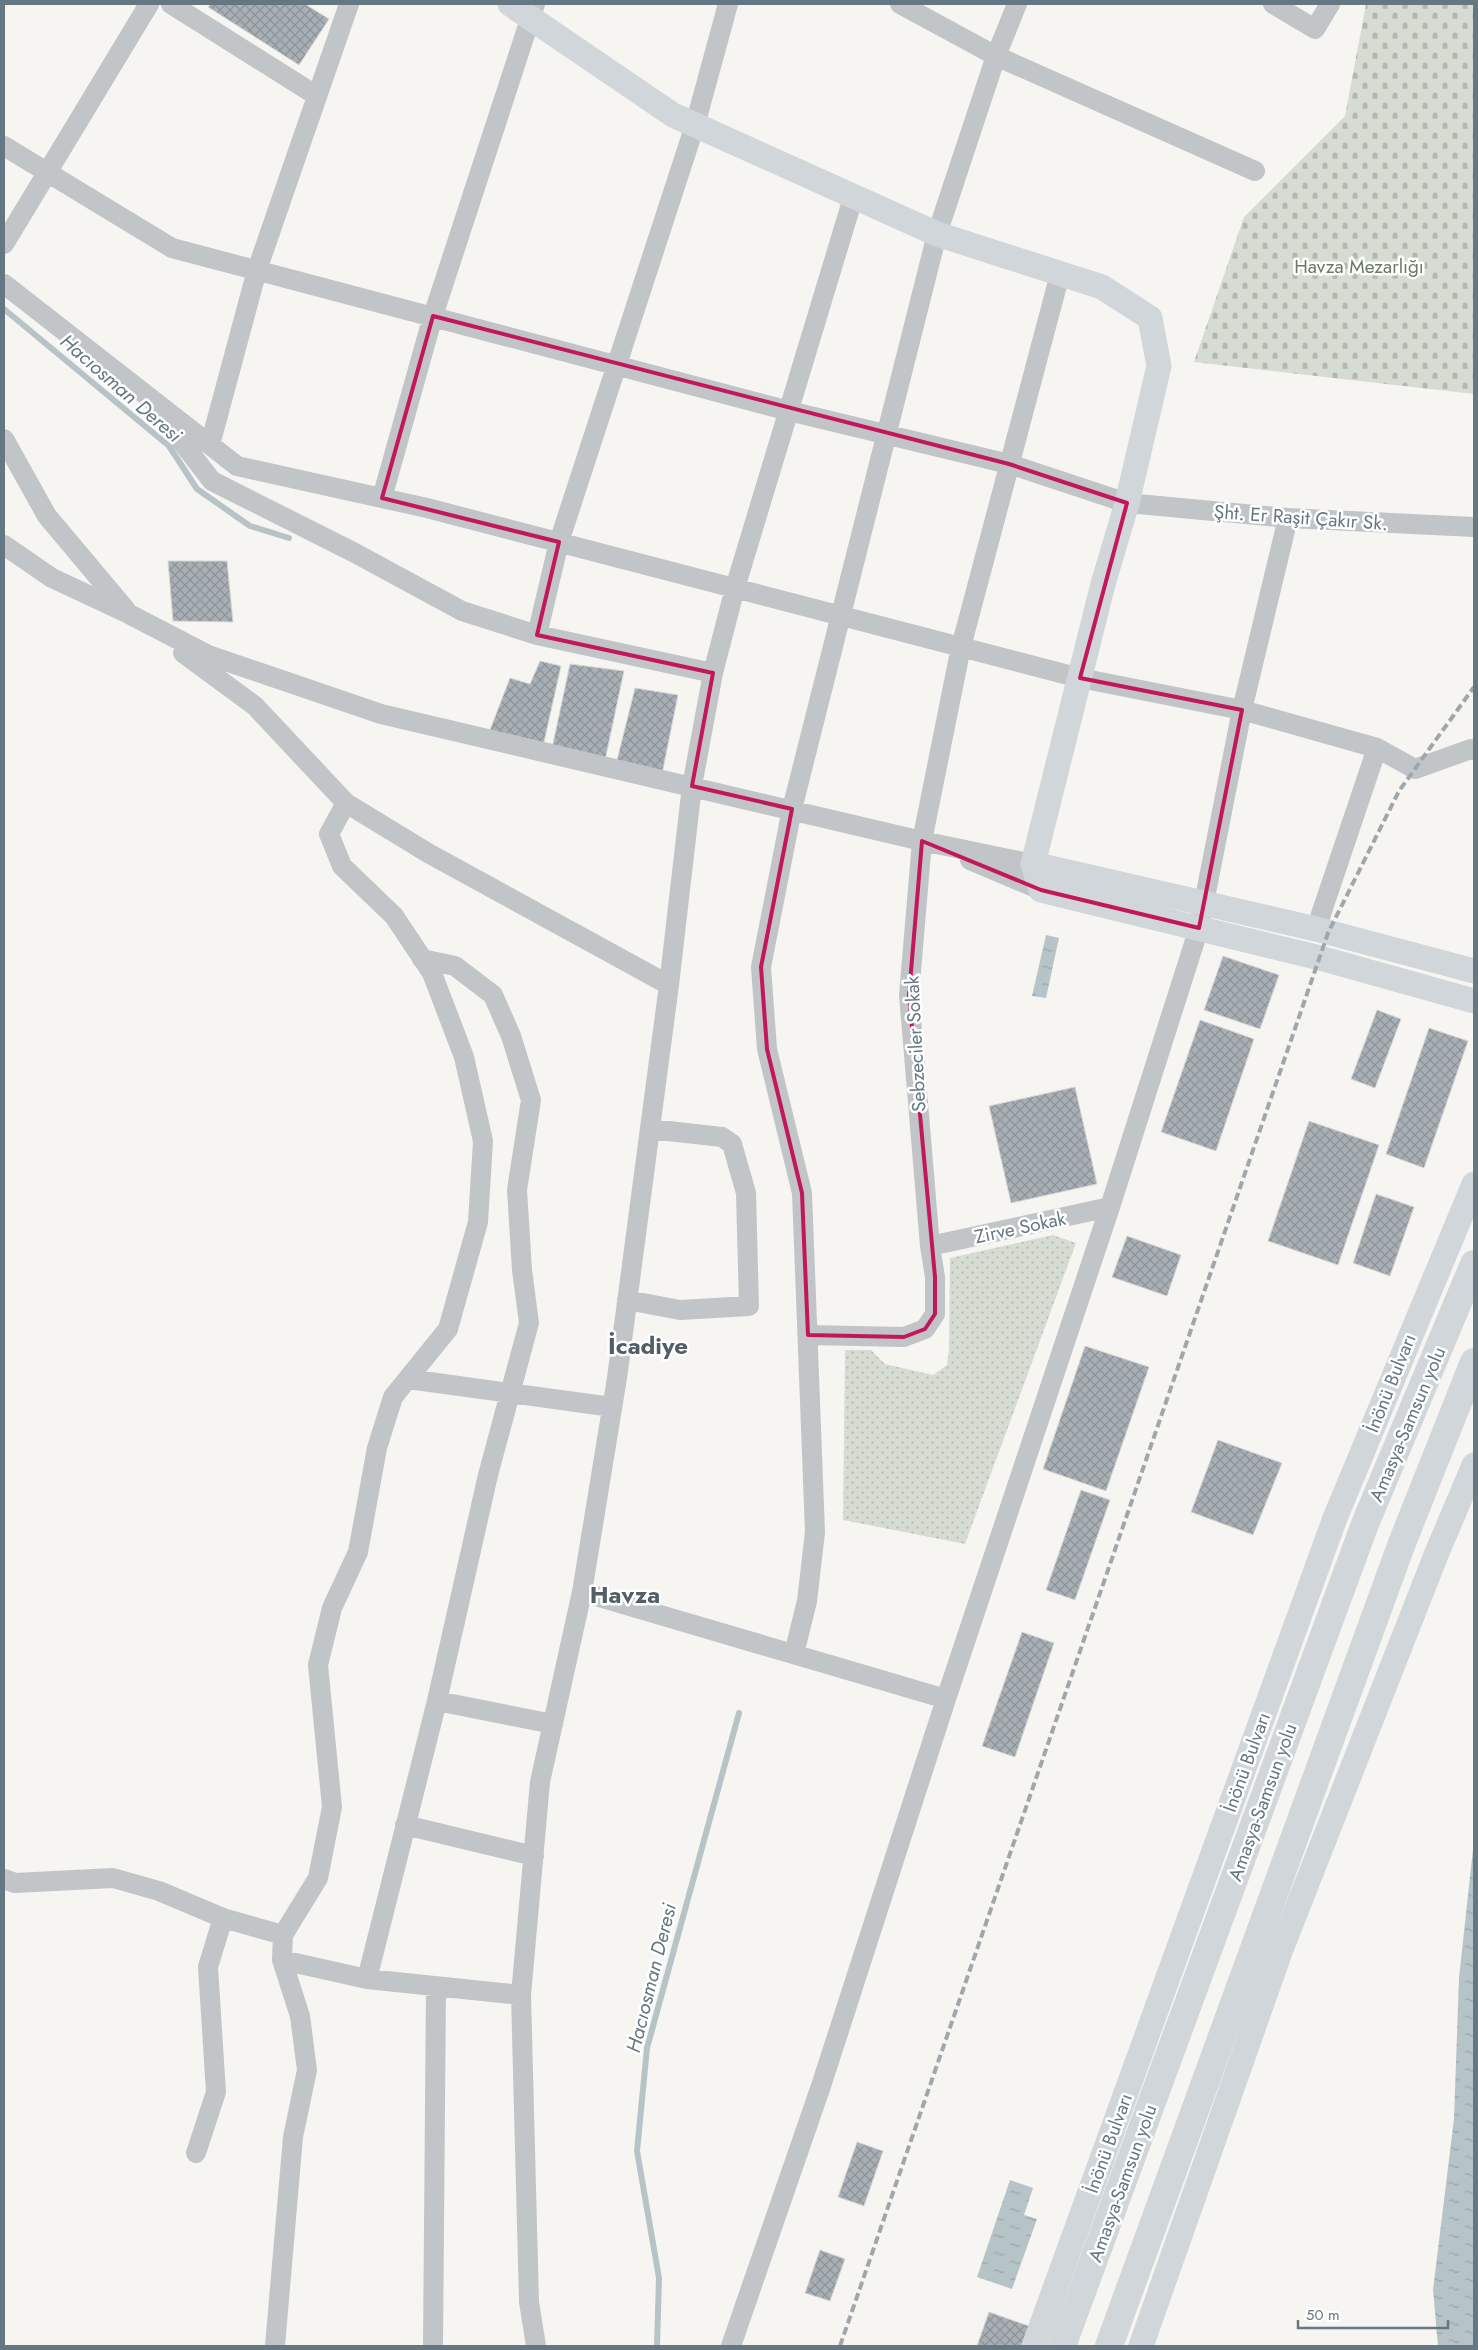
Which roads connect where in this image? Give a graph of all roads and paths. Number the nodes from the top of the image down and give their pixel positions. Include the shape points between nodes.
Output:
1 (150, 4) edge
2 (171, 4) edge
3 (349, 4) edge
4 (510, 4) edge
5 (728, 4) edge
6 (900, 4) edge
7 (1016, 4) edge
8 (1274, 4) edge
9 (1330, 4) edge
10 (533, 11) edge
11 (996, 56) junction
12 (317, 96) junction
13 (695, 125) junction
14 (4, 146) edge
15 (48, 171) junction
16 (1255, 171) dead end
17 (853, 198) junction
18 (937, 234) junction
19 (4, 244) edge
20 (257, 270) junction
21 (1060, 274) junction
22 (4, 284) edge
23 (433, 316) junction
24 (617, 364) junction
25 (144, 394) junction
26 (789, 411) junction
27 (887, 436) junction
28 (4, 439) edge
29 (210, 446) junction
30 (1009, 464) junction
31 (382, 498) junction
32 (1128, 503) junction
33 (1288, 518) junction
34 (1474, 527) edge
35 (559, 542) junction
36 (4, 545) edge
37 (735, 588) junction
38 (130, 614) junction
39 (842, 616) junction
40 (537, 635) junction
41 (961, 647) junction
42 (713, 673) junction
43 (1080, 678) junction
44 (1242, 710) junction
45 (1377, 748) junction
46 (1474, 750) edge
47 (692, 786) junction
48 (346, 802) junction
49 (792, 809) junction
50 (922, 841) junction
51 (1033, 864) junction
52 (1041, 890) junction
53 (1202, 902) junction
54 (1199, 928) junction
55 (1316, 929) junction
56 (422, 959) junction
57 (1474, 971) edge
58 (669, 984) junction
59 (1474, 1001) edge
60 (650, 1129) junction
61 (1474, 1184) edge
62 (1110, 1207) junction
63 (930, 1246) junction
64 (1474, 1264) edge
65 (627, 1300) junction
66 (808, 1335) junction
67 (1474, 1362) edge
68 (408, 1379) junction
69 (510, 1392) junction
70 (612, 1407) junction
71 (1474, 1465) edge
72 (582, 1592) junction
73 (794, 1654) junction
74 (946, 1699) junction
75 (437, 1701) junction
76 (553, 1724) junction
77 (405, 1825) junction
78 (534, 1856) junction
79 (4, 1879) edge
80 (223, 1918) junction
81 (283, 1935) junction
82 (282, 1960) junction
83 (367, 1979) junction
84 (436, 1987) junction
85 (521, 1995) junction
86 (196, 2153) dead end
87 (282, 2285) junction
88 (275, 2346) edge
89 (286, 2346) edge
90 (433, 2346) edge
91 (536, 2346) edge
92 (731, 2346) edge
93 (1034, 2346) edge
94 (1062, 2346) edge
95 (1109, 2346) edge
96 (1141, 2346) edge

1 - 15 street
2 - 12 street
3 - 12 street
4 - 10 main road
5 - 13 street
6 - 11 street
7 - 11 street
8 - 9 street via 1315,29
10 - 13 main road via 672,115
10 - 23 street
11 - 16 street
11 - 18 street
12 - 20 street
13 - 17 main road
13 - 24 street
14 - 15 street, Şht. Er Raşit Çakır Sk.
15 - 19 street
15 - 20 street, Şht. Er Raşit Çakır Sk. via 172,248
17 - 18 main road
17 - 26 street
18 - 21 main road
18 - 27 street
20 - 23 street, Şht. Er Raşit Çakır Sk.
20 - 29 street
21 - 30 street, Sebzeciler Sokak
21 - 32 main road via 1102,287 1150,318 1159,366
22 - 25 street
23 - 24 street, Şht. Er Raşit Çakır Sk.
23 - 31 street
24 - 26 street, Şht. Er Raşit Çakır Sk.
24 - 35 street
25 - 29 street
25 - 40 street via 212,481 462,611
26 - 27 street, Şht. Er Raşit Çakır Sk.
26 - 37 street
27 - 30 street, Şht. Er Raşit Çakır Sk.
27 - 39 street
28 - 38 street via 47,516
29 - 31 street via 237,466
30 - 32 street, Şht. Er Raşit Çakır Sk.
30 - 41 street, Sebzeciler Sokak
31 - 35 street
32 - 33 street, Şht. Er Raşit Çakır Sk.
32 - 43 main road via 1103,584
33 - 34 street, Şht. Er Raşit Çakır Sk.
33 - 44 street
35 - 37 street
35 - 40 street
36 - 38 street via 52,578
37 - 39 street
37 - 42 street
38 - 47 street via 208,655 381,714
38 - 48 street via 255,706
39 - 41 street
39 - 49 street
40 - 42 street
41 - 43 street
41 - 50 street, Sebzeciler Sokak
42 - 47 street
43 - 44 street
43 - 51 main road
44 - 45 street
44 - 53 street
45 - 46 street via 1415,769
45 - 55 street
47 - 49 street
47 - 58 street
48 - 56 street via 329,834 342,866 394,916
48 - 58 street via 428,853
49 - 50 street
49 - 66 street via 761,967 767,1049 802,1193
50 - 51 street
50 - 52 street
50 - 63 street, Sebzeciler Sokak via 909,995
51 - 52 main road
51 - 53 main road
52 - 54 main road
53 - 54 street
53 - 55 main road
54 - 59 main road
54 - 62 street
55 - 57 main road
56 - 68 street via 432,973 464,1057 483,1141 478,1222 448,1329
56 - 69 street via 455,966 493,995 511,1036 530,1100 517,1190 529,1323
58 - 60 street
60 - 65 street
60 - 65 street via 722,1137 732,1144 746,1194 748,1306 680,1310
61 - 93 main road, İnönü Bulvarı via 1335,1518
62 - 63 street, Zirve Sokak
62 - 74 street
63 - 66 street, Sebzeciler Sokak via 935,1276 935,1314 925,1329 904,1337
64 - 94 highway, Amasya-Samsun yolu via 1365,1524
65 - 70 street
66 - 73 street via 815,1532 807,1601
67 - 95 highway, Amasya-Samsun yolu via 1402,1543
68 - 69 street
68 - 81 street via 392,1397 377,1448 358,1552 332,1608 318,1665 332,1807 318,1878
69 - 70 street
69 - 75 street
70 - 72 street
71 - 96 main road via 1280,1952
72 - 73 street
72 - 76 street
73 - 74 street
74 - 92 street
75 - 76 street
75 - 77 street
76 - 78 street via 540,1782
77 - 78 street
77 - 83 street
78 - 85 street
79 - 80 street via 15,1883 113,1878 159,1891
80 - 81 street
80 - 86 street via 208,1967 216,2092
81 - 82 street
82 - 83 street
82 - 87 street via 300,2016 307,2070 293,2138
83 - 84 street
84 - 85 street
84 - 90 street
85 - 91 street via 529,2302
87 - 88 street
87 - 89 street

